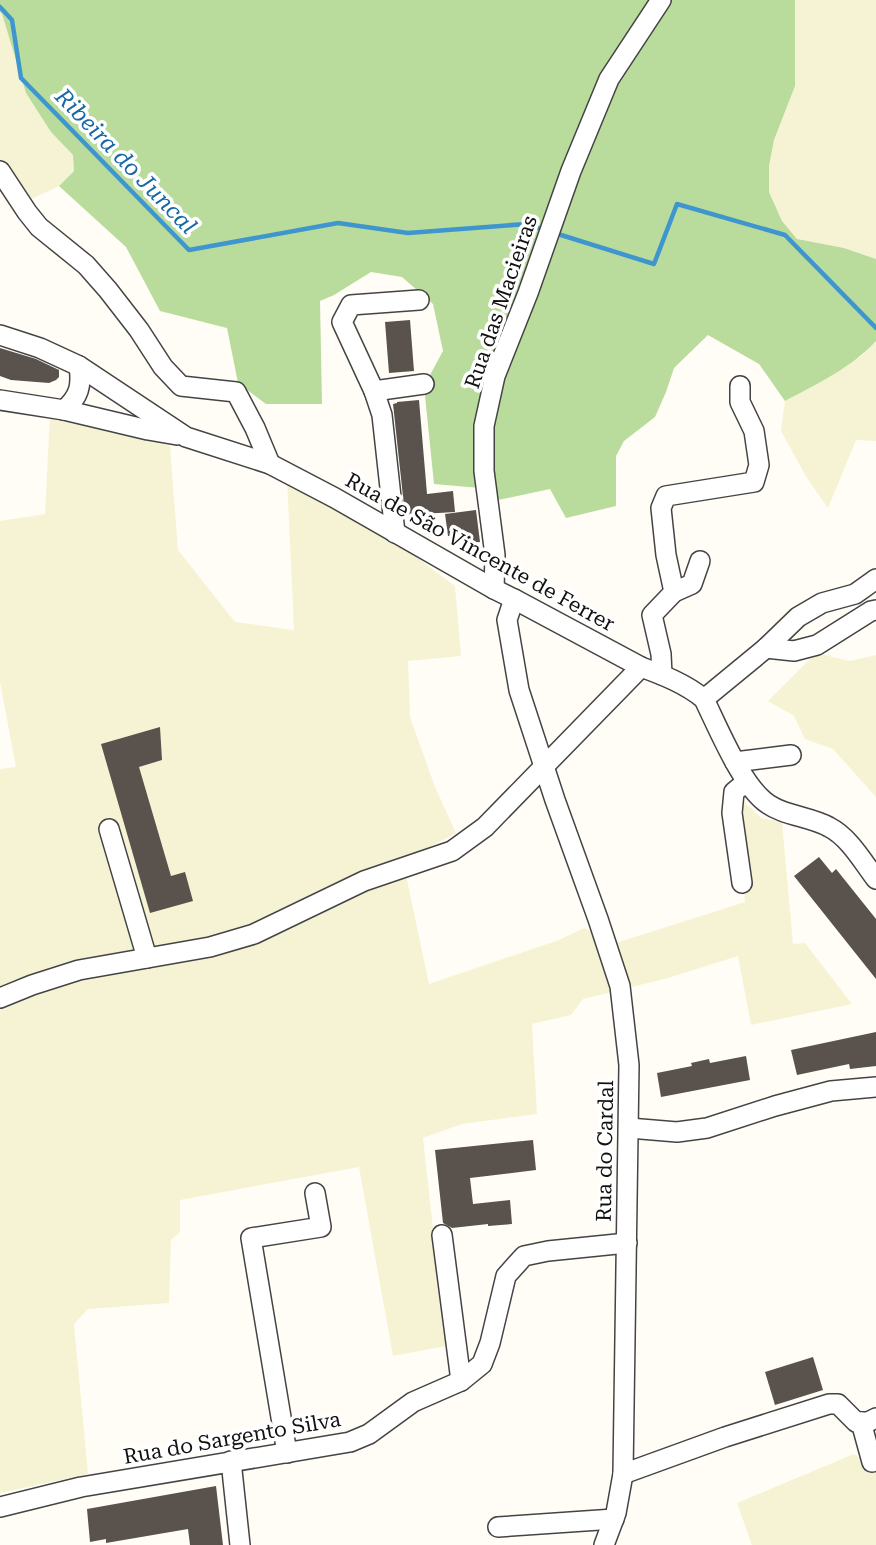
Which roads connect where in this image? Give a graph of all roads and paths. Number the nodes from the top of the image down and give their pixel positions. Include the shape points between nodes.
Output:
1 (660, 0) edge
2 (0, 171) edge
3 (419, 300) dead end
4 (0, 335) edge
5 (79, 366) junction
6 (424, 384) dead end
7 (740, 386) dead end
8 (374, 391) junction
9 (0, 400) edge
10 (64, 410) junction
11 (186, 437) junction
12 (270, 464) junction
13 (395, 533) junction
14 (700, 561) dead end
15 (876, 579) edge
16 (494, 589) junction
17 (674, 592) junction
18 (514, 599) junction
19 (876, 610) edge
20 (766, 648) junction
21 (641, 667) junction
22 (662, 675) junction
23 (704, 699) junction
24 (791, 755) dead end
25 (735, 762) junction
26 (545, 767) junction
27 (747, 782) junction
28 (109, 829) dead end
29 (876, 879) edge
30 (742, 883) dead end
31 (146, 958) junction
32 (0, 998) edge
33 (876, 1087) edge
34 (629, 1128) junction
35 (316, 1194) dead end
36 (442, 1235) dead end
37 (627, 1243) junction
38 (461, 1381) junction
39 (869, 1420) edge
40 (287, 1452) junction
41 (231, 1461) junction
42 (873, 1462) dead end
43 (623, 1474) junction
44 (0, 1507) edge
45 (614, 1519) junction
46 (498, 1527) dead end
47 (240, 1545) edge
48 (604, 1545) edge

1 - 16 street, Rua das Macieiras via 609,79 495,376 484,426
2 - 12 street via 39,227 86,265 181,386 236,392
3 - 8 street via 351,306 342,322
4 - 5 street, Rua de São Vincente de Ferrer
5 - 10 street via 79,393
5 - 11 street, Rua de São Vincente de Ferrer
6 - 8 street
7 - 17 street via 740,402 754,431 758,475 754,482 666,496 661,508
8 - 13 street via 382,415
9 - 10 street
10 - 11 street
11 - 12 street, Rua de São Vincente de Ferrer
12 - 13 street, Rua de São Vincente de Ferrer
13 - 16 street, Rua de São Vincente de Ferrer
14 - 17 street via 692,584
15 - 20 street via 855,594 798,617
16 - 18 street, Rua de São Vincente de Ferrer
17 - 22 street via 652,615
18 - 21 street, Rua de São Vincente de Ferrer
18 - 26 street, Rua do Cardal via 507,620 519,690
19 - 20 street via 817,645 794,651
20 - 23 street
21 - 22 street, Rua de São Vincente de Ferrer
21 - 26 street
22 - 23 street, Rua de São Vincente de Ferrer
23 - 25 street
24 - 25 street
25 - 27 street
26 - 31 street via 485,827 452,851 364,881 254,934
26 - 34 street, Rua do Cardal via 620,986 629,1065
27 - 29 street via 766,803 831,827
27 - 30 street via 734,792 732,813
28 - 31 street
31 - 32 street via 79,970
33 - 34 street via 831,1091 707,1128 677,1132
34 - 37 street, Rua do Cardal
35 - 40 street via 321,1227 251,1238
36 - 38 street
37 - 38 street, Rua do Sargento Silva via 524,1256 506,1276 482,1364
37 - 43 street, Rua do Cardal
38 - 40 street, Rua do Sargento Silva via 413,1402 350,1442
39 - 42 street
39 - 43 street via 856,1422 838,1404 829,1404
40 - 41 street, Rua do Sargento Silva
41 - 44 street, Rua do Sargento Silva via 81,1487
41 - 47 street
43 - 45 street, Rua do Cardal
45 - 46 street
45 - 48 street, Rua do Cardal

